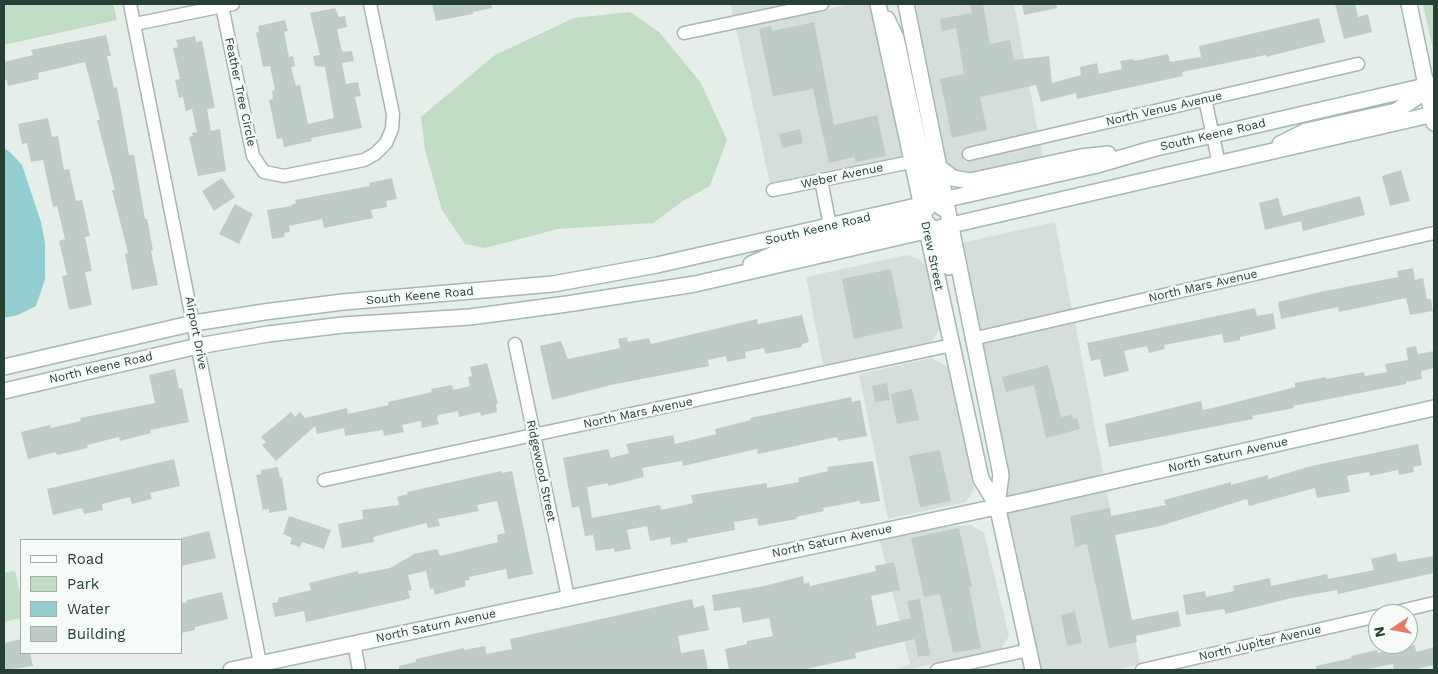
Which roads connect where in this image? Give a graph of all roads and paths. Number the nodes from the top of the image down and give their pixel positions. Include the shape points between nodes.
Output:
1 (130, 4) edge
2 (370, 4) edge
3 (822, 4) edge
4 (879, 4) edge
5 (906, 4) edge
6 (1409, 4) edge
7 (227, 5) edge
8 (135, 24) junction
9 (684, 32) dead end
10 (1358, 64) dead end
11 (1430, 85) edge
12 (1205, 99) junction
13 (1434, 116) edge
14 (1213, 136) junction
15 (1152, 149) junction
16 (970, 154) dead end
17 (1256, 156) junction
18 (911, 162) junction
19 (1219, 164) junction
20 (940, 168) junction
21 (820, 180) junction
22 (773, 190) dead end
23 (936, 216) junction
24 (830, 226) junction
25 (1434, 233) edge
26 (194, 323) junction
27 (972, 339) junction
28 (515, 344) dead end
29 (952, 345) junction
30 (198, 346) junction
31 (4, 366) edge
32 (980, 379) junction
33 (4, 391) edge
34 (1434, 408) edge
35 (534, 435) junction
36 (324, 480) dead end
37 (997, 505) junction
38 (568, 598) junction
39 (1434, 603) edge
40 (1418, 607) edge
41 (1368, 618) edge
42 (354, 643) junction
43 (1029, 650) junction
44 (260, 664) junction
45 (231, 670) edge
46 (359, 670) edge
47 (937, 670) edge
48 (1033, 670) edge
49 (1142, 670) edge

1 - 8 street, Airport Drive
2 - 7 street, Feather Tree Circle via 393,114 392,129 386,143 364,160 284,176 264,172 253,156
3 - 9 street
4 - 18 main road, Drew Street
4 - 23 main road via 896,38
5 - 20 main road, Drew Street
6 - 11 main road
7 - 8 street
8 - 26 street, Airport Drive
10 - 12 street, North Venus Avenue
11 - 13 main road
11 - 14 main road, South Keene Road
11 - 17 main road via 1396,111 1306,131
12 - 14 street
12 - 16 street, North Venus Avenue
13 - 17 main road, South Keene Road
14 - 15 main road, South Keene Road
14 - 19 street
15 - 20 main road via 1081,157 970,181 953,178
15 - 23 main road, South Keene Road
17 - 19 main road, South Keene Road
18 - 21 street, Weber Avenue
18 - 23 main road, Drew Street
19 - 23 main road, South Keene Road via 970,221
20 - 23 main road, Drew Street
21 - 22 street, Weber Avenue
21 - 24 street
23 - 24 main road, South Keene Road via 896,211
23 - 27 main road, Drew Street
23 - 29 main road, Drew Street via 934,260
23 - 30 main road, South Keene Road via 725,277 470,317 343,325
23 - 32 main road via 964,341
24 - 26 main road, South Keene Road via 657,265 553,284 343,302
25 - 27 street, North Mars Avenue
26 - 30 street, Airport Drive
26 - 31 main road, North Keene Road
27 - 32 main road, Drew Street
28 - 35 street, Ridgewood Street
29 - 35 street, North Mars Avenue
29 - 37 main road, Drew Street via 981,479
30 - 33 main road, North Keene Road
30 - 44 street, Airport Drive
32 - 37 main road, Drew Street via 1001,475
34 - 37 main road, North Saturn Avenue
35 - 36 street, North Mars Avenue
35 - 38 street, Ridgewood Street
37 - 38 main road, North Saturn Avenue
37 - 43 main road, Drew Street
38 - 42 main road, North Saturn Avenue
39 - 40 street
41 - 49 street, North Jupiter Avenue
42 - 44 main road, North Saturn Avenue
42 - 46 street
43 - 47 street
43 - 48 main road, Drew Street
44 - 45 main road, North Saturn Avenue

